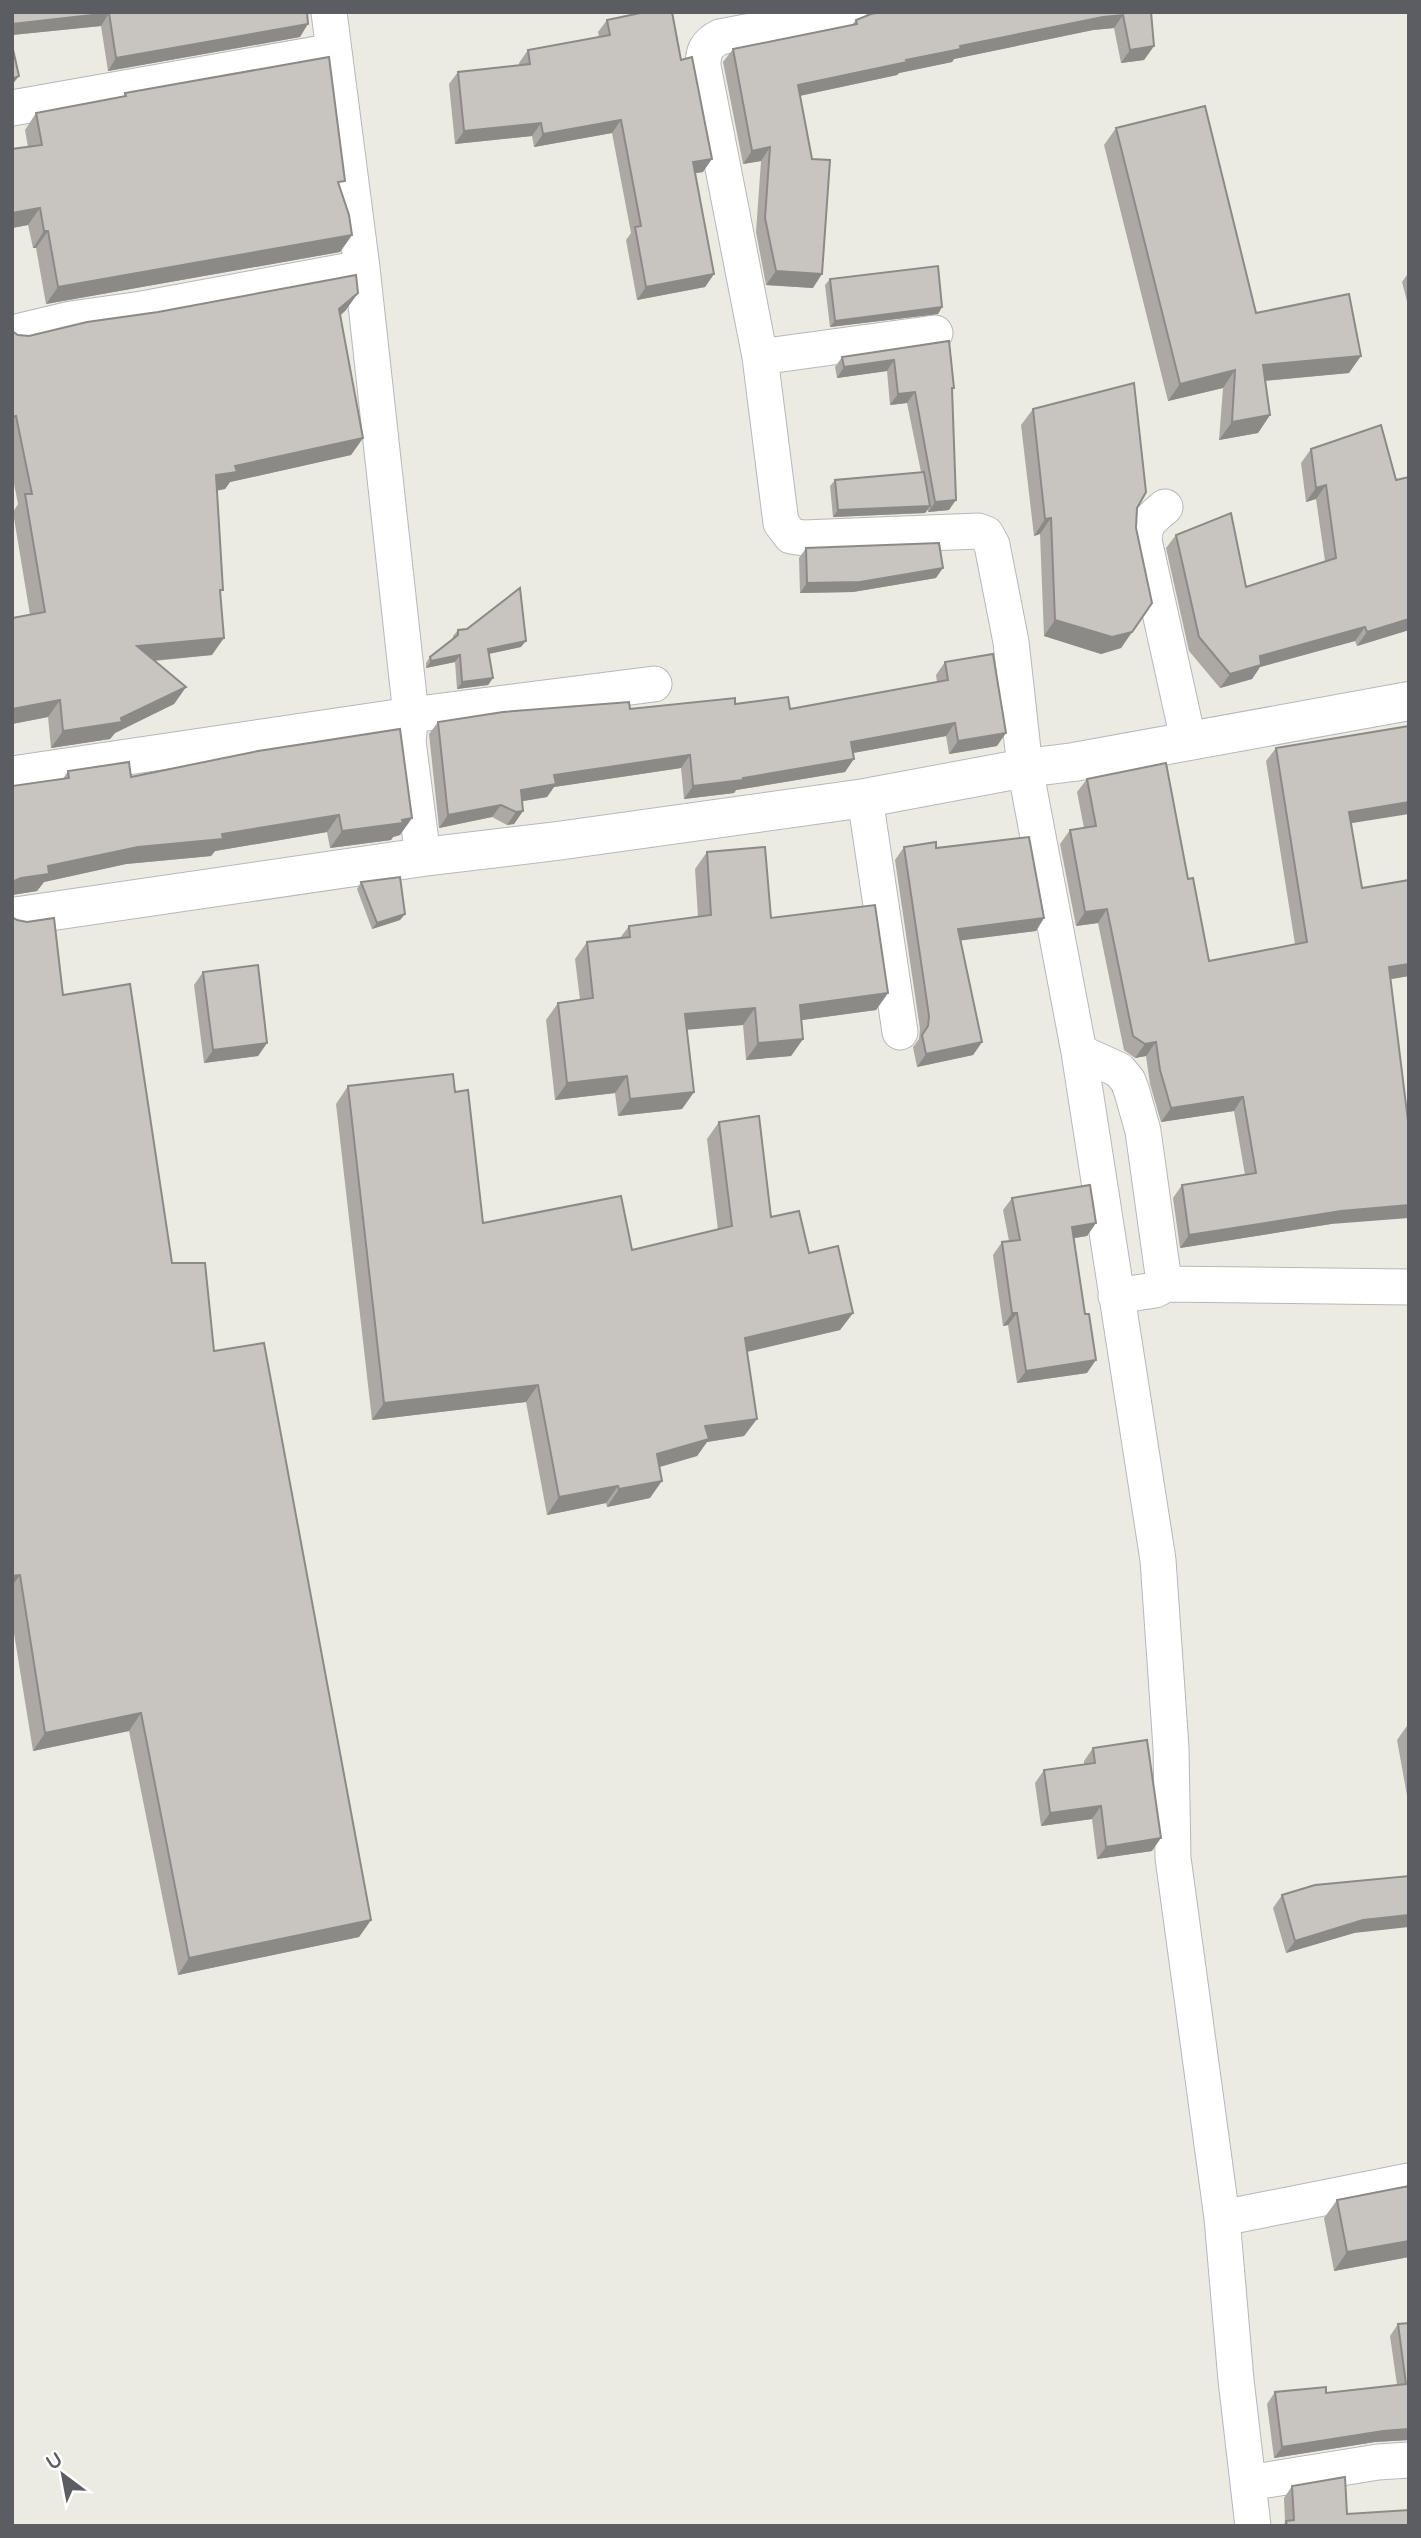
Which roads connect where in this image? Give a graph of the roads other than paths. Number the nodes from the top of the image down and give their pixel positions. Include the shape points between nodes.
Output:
1 (329, 12) edge
2 (849, 12) edge
3 (334, 51) junction
4 (12, 108) edge
5 (362, 268) junction
6 (12, 332) edge
7 (935, 333) dead end
8 (760, 357) junction
9 (1165, 507) dead end
10 (654, 684) dead end
11 (1409, 701) edge
12 (409, 728) junction
13 (1186, 742) junction
14 (1025, 768) junction
15 (12, 774) edge
16 (865, 798) junction
17 (423, 857) junction
18 (12, 917) edge
19 (900, 1032) dead end
20 (1096, 1059) junction
21 (1128, 1203) junction
22 (1409, 1287) edge
23 (1141, 1291) junction
24 (1409, 2181) edge
25 (1222, 2218) junction
26 (1409, 2460) edge
27 (1248, 2483) junction
28 (1253, 2526) edge

1 - 3 street
2 - 8 street via 720,37 711,41 703,54
3 - 4 street
3 - 5 street
5 - 6 street
5 - 12 street
7 - 8 street
8 - 14 street via 781,523 791,536 986,534 1011,642
9 - 13 street via 1144,529 1144,540
10 - 12 street
11 - 13 street
12 - 15 street
12 - 17 street
13 - 14 street
14 - 16 street
14 - 20 street
16 - 17 street
16 - 19 street
17 - 18 street
20 - 21 street
20 - 21 street via 1128,1081 1143,1131
21 - 23 street
21 - 23 street
22 - 23 street
23 - 25 street via 1136,1405 1158,1560 1171,1748 1173,1858
24 - 25 street
25 - 27 street
26 - 27 street
27 - 28 street

